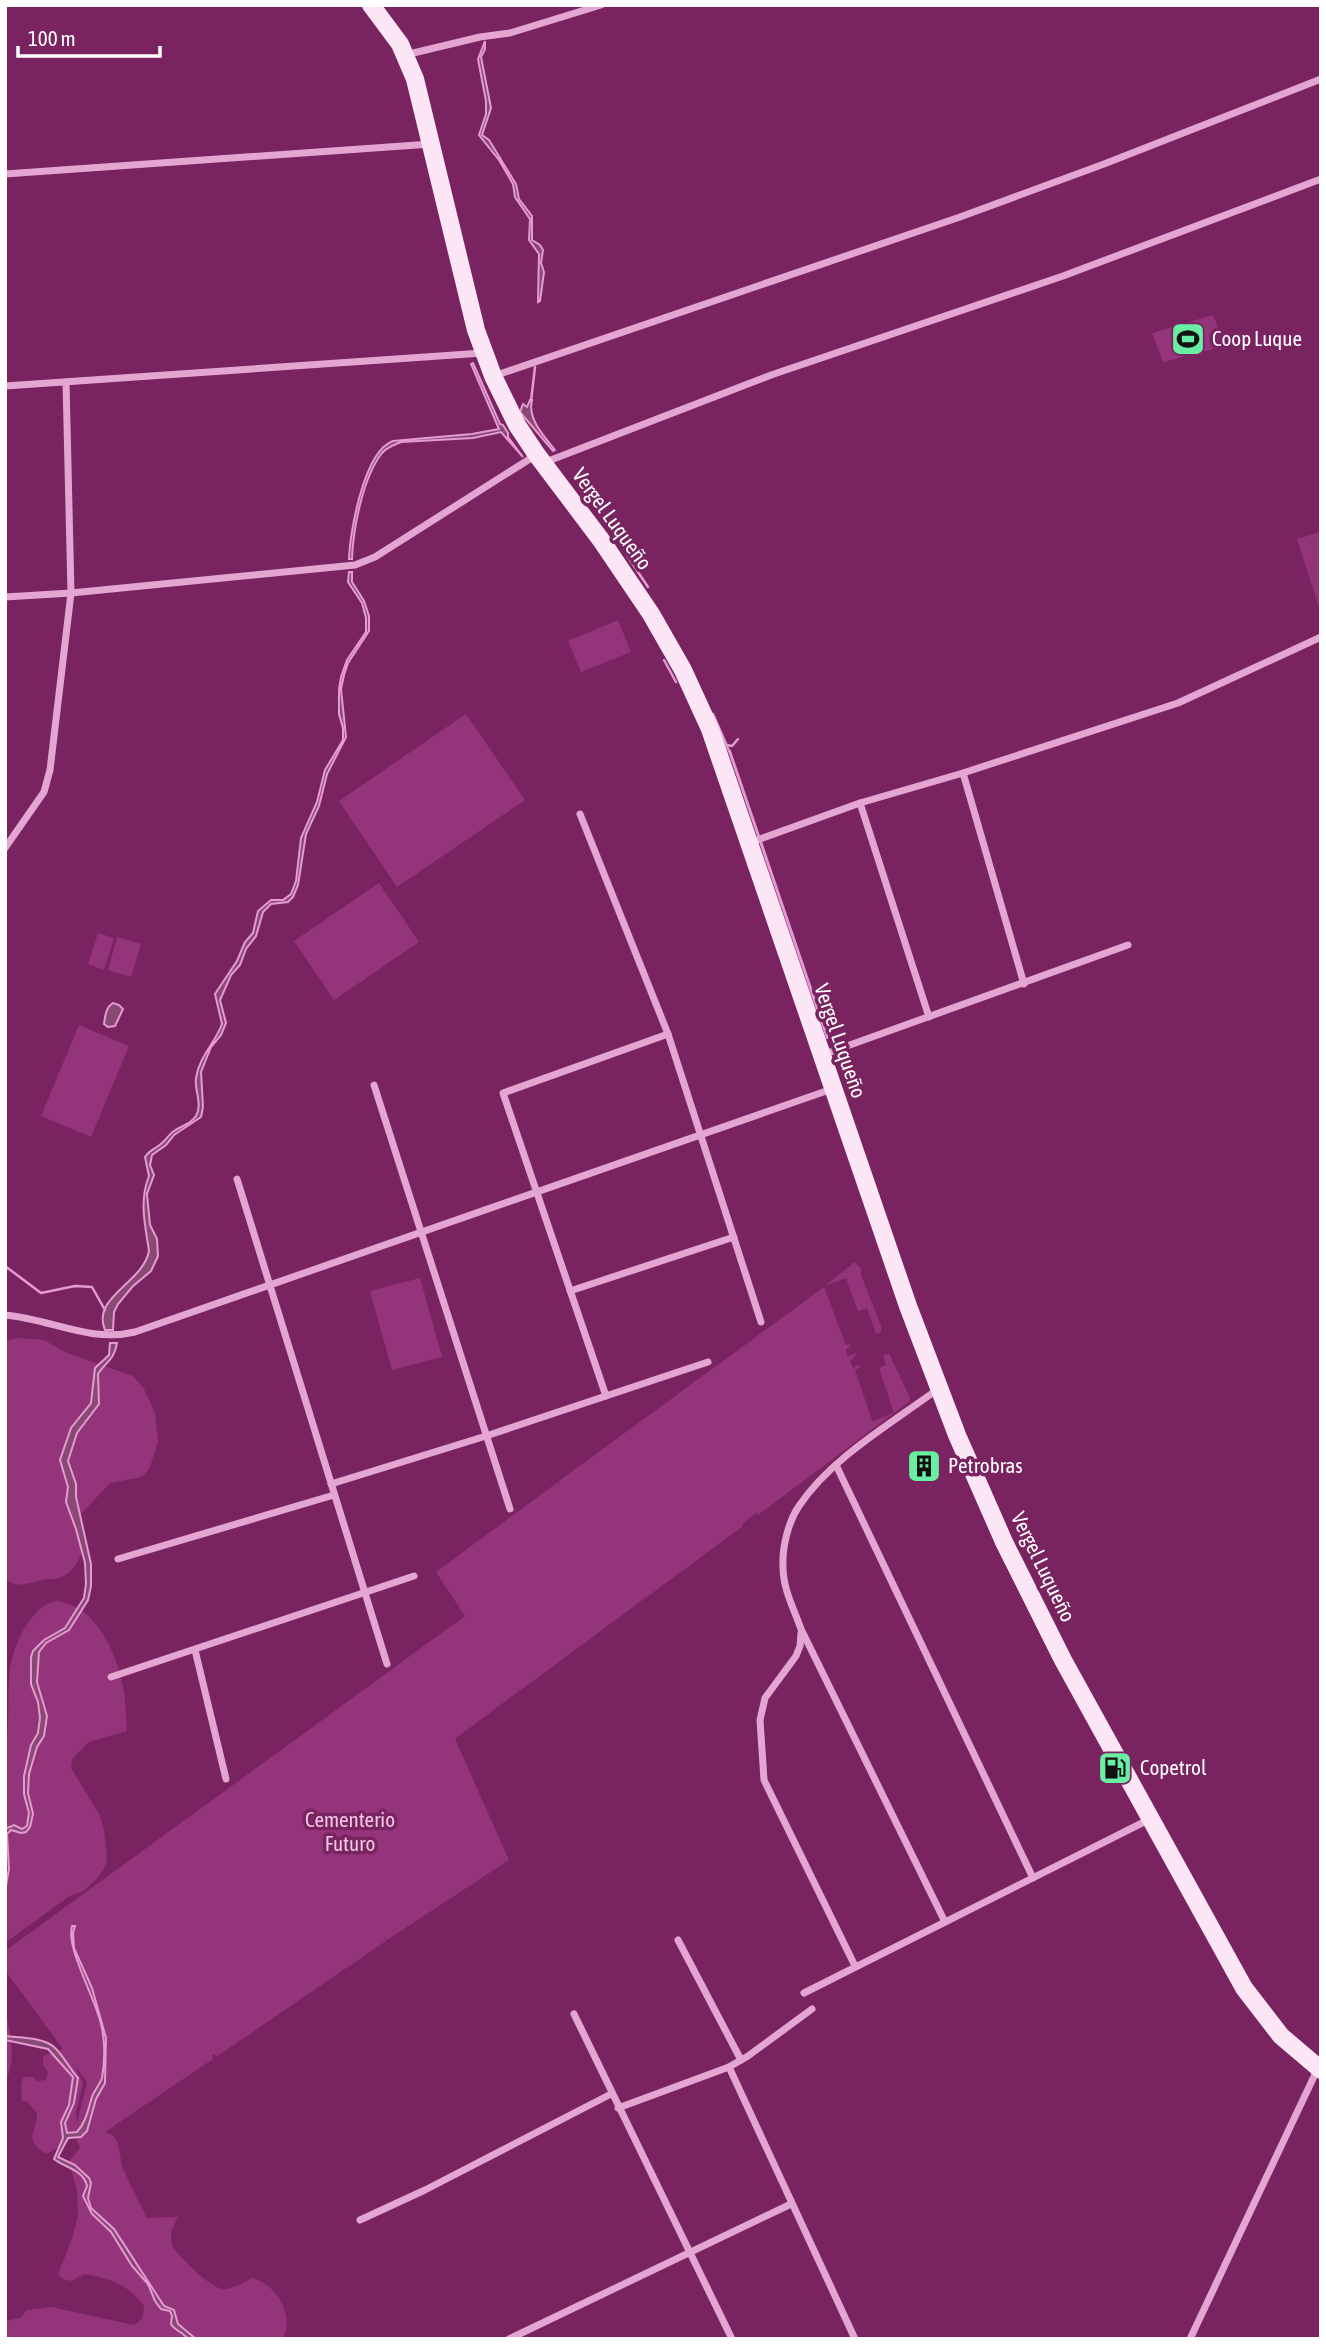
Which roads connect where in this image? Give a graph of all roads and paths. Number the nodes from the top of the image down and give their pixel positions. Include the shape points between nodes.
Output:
1 (372, 5) edge
2 (601, 5) edge
3 (405, 55) junction
4 (1321, 79) edge
5 (432, 144) junction
6 (5, 174) edge
7 (1321, 179) edge
8 (484, 353) junction
9 (493, 376) junction
10 (66, 382) junction
11 (5, 386) edge
12 (540, 459) junction
13 (72, 593) junction
14 (5, 597) edge
15 (1321, 637) edge
16 (963, 773) junction
17 (860, 803) junction
18 (580, 814) dead end
19 (756, 841) junction
20 (5, 848) edge
21 (1128, 945) dead end
22 (1024, 984) junction
23 (929, 1017) junction
24 (668, 1034) junction
25 (821, 1055) junction
26 (374, 1085) dead end
27 (833, 1089) junction
28 (700, 1134) junction
29 (237, 1179) dead end
30 (536, 1191) junction
31 (421, 1231) junction
32 (734, 1237) junction
33 (269, 1284) junction
34 (570, 1291) junction
35 (5, 1315) edge
36 (761, 1322) dead end
37 (708, 1362) dead end
38 (939, 1389) junction
39 (606, 1396) junction
40 (486, 1436) junction
41 (836, 1465) junction
42 (331, 1484) junction
43 (334, 1495) junction
44 (510, 1509) dead end
45 (118, 1559) dead end
46 (414, 1576) dead end
47 (365, 1593) junction
48 (801, 1629) junction
49 (195, 1650) junction
50 (387, 1664) dead end
51 (111, 1677) dead end
52 (226, 1779) dead end
53 (1151, 1818) junction
54 (1033, 1878) junction
55 (945, 1922) junction
56 (678, 1940) dead end
57 (855, 1966) junction
58 (804, 1993) dead end
59 (812, 2009) dead end
60 (574, 2014) dead end
61 (741, 2060) junction
62 (729, 2067) junction
63 (1319, 2069) edge
64 (611, 2094) junction
65 (618, 2108) junction
66 (791, 2204) junction
67 (360, 2220) dead end
68 (689, 2252) junction
69 (509, 2339) edge
70 (732, 2339) edge
71 (855, 2339) edge
72 (1190, 2339) edge

1 - 3 main road, Vergel Luqueño
2 - 3 street via 510,33
3 - 5 main road, Vergel Luqueño
4 - 9 street via 960,217
5 - 6 street
5 - 8 main road, Vergel Luqueño
7 - 12 street via 1063,276
8 - 9 main road, Vergel Luqueño
8 - 10 street
9 - 12 main road, Vergel Luqueño
10 - 11 street
10 - 13 street
12 - 13 street via 355,565
12 - 19 main road, Vergel Luqueño via 627,576 678,661
13 - 14 street
13 - 20 street via 47,781
15 - 16 street via 1178,703
16 - 17 street
16 - 22 street
17 - 19 street
17 - 23 street
18 - 24 street
19 - 25 main road, Vergel Luqueño
21 - 22 street
22 - 23 street
23 - 25 street
24 - 28 street
24 - 30 street via 503,1093
25 - 27 main road, Vergel Luqueño
26 - 31 street
27 - 28 street
27 - 38 main road, Vergel Luqueño
28 - 30 street
28 - 32 street
29 - 33 street
30 - 31 street
30 - 34 street
31 - 33 street
31 - 40 street
32 - 34 street
32 - 36 street
33 - 35 street via 119,1336
33 - 42 street
34 - 39 street
37 - 39 street
38 - 41 street
38 - 53 main road, Vergel Luqueño via 1009,1553
39 - 40 street
40 - 42 street
40 - 44 street
41 - 48 street via 799,1506 783,1554 785,1585
41 - 54 street
42 - 43 street
43 - 45 street
43 - 47 street
46 - 47 street
47 - 49 street
47 - 50 street
48 - 55 street
48 - 57 street via 796,1656 765,1699 760,1720 764,1780
49 - 51 street
49 - 52 street
53 - 54 street
53 - 63 main road, Vergel Luqueño via 1244,1988 1281,2036
54 - 55 street
55 - 57 street
56 - 61 street
57 - 58 street
59 - 61 street
60 - 64 street
61 - 62 street
62 - 65 street
62 - 66 street
63 - 72 street
64 - 65 street
64 - 67 street
65 - 68 street
66 - 68 street
66 - 71 street
68 - 69 street
68 - 70 street

